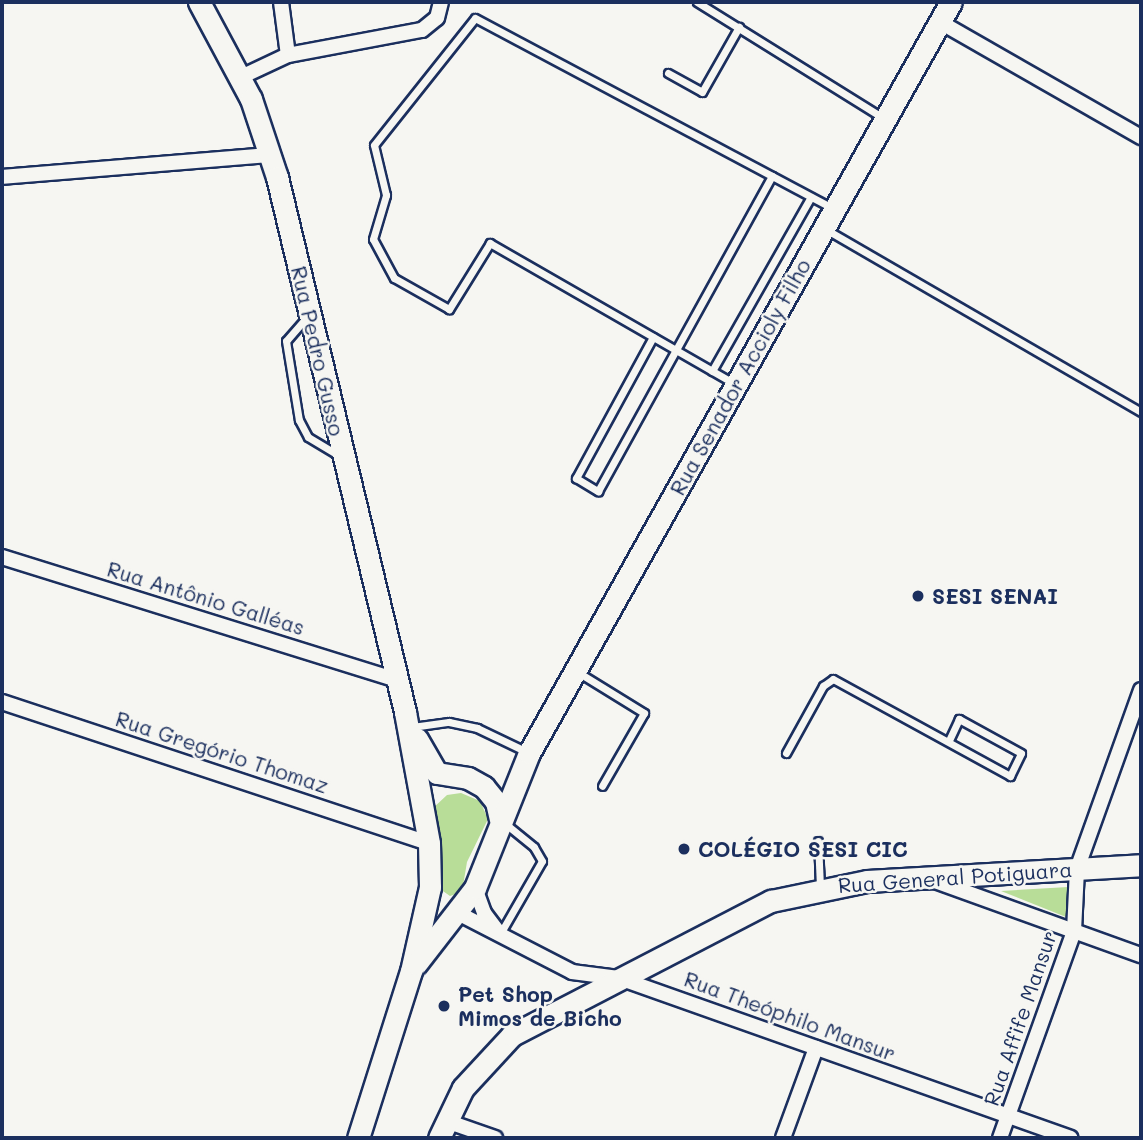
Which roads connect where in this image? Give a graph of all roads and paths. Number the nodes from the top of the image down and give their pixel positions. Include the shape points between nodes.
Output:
1 (199, 2) edge
2 (281, 2) edge
3 (441, 2) edge
4 (697, 2) edge
5 (951, 2) edge
6 (940, 22) junction
7 (739, 27) junction
8 (288, 55) junction
9 (668, 73) dead end
10 (241, 77) junction
11 (885, 120) junction
12 (1141, 137) edge
13 (271, 155) junction
14 (772, 176) junction
15 (2, 177) edge
16 (811, 197) junction
17 (830, 219) junction
18 (310, 315) junction
19 (653, 337) junction
20 (673, 349) junction
21 (712, 371) junction
22 (736, 385) junction
23 (1141, 412) edge
24 (344, 457) junction
25 (2, 556) edge
26 (576, 670) junction
27 (397, 680) junction
28 (1141, 690) edge
29 (2, 702) edge
30 (408, 720) junction
31 (949, 740) junction
32 (529, 753) junction
33 (786, 753) dead end
34 (452, 777) junction
35 (475, 781) junction
36 (602, 786) dead end
37 (420, 797) junction
38 (499, 819) junction
39 (818, 841) dead end
40 (429, 843) junction
41 (1141, 865) edge
42 (1077, 869) junction
43 (921, 876) junction
44 (820, 887) junction
45 (475, 888) junction
46 (428, 899) junction
47 (456, 912) junction
48 (1074, 931) junction
49 (499, 934) junction
50 (1141, 955) edge
51 (411, 971) junction
52 (618, 978) junction
53 (816, 1048) junction
54 (1008, 1116) junction
55 (442, 1130) edge
56 (358, 1138) edge
57 (495, 1138) edge
58 (783, 1138) edge
59 (1000, 1138) edge
60 (1070, 1138) edge

1 - 10 main road, Rua Pedro Gusso
2 - 8 street
3 - 8 street via 437,18 414,33
4 - 7 lane
5 - 6 main road, Rua Senador Accioly Filho
6 - 11 main road, Rua Senador Accioly Filho
6 - 12 street
7 - 9 lane via 702,92
7 - 11 lane
8 - 10 street
10 - 13 main road, Rua Pedro Gusso
11 - 17 main road, Rua Senador Accioly Filho
13 - 15 street
13 - 18 main road, Rua Pedro Gusso
14 - 16 lane
14 - 19 lane via 475,18 374,145 386,195 373,239 394,278 449,309 490,243
14 - 20 lane
16 - 17 lane
16 - 21 lane
17 - 22 main road, Rua Senador Accioly Filho
17 - 23 lane
18 - 24 main road, Rua Pedro Gusso
18 - 24 lane via 286,341 299,420 308,437
19 - 20 lane
19 - 20 lane via 576,478 598,491
20 - 21 lane
21 - 22 lane
22 - 26 main road, Rua Senador Accioly Filho
24 - 27 main road, Rua Pedro Gusso
25 - 27 street, Rua Antônio Galléas
26 - 32 main road, Rua Senador Accioly Filho
26 - 36 lane via 644,713
27 - 30 main road, Rua Pedro Gusso
28 - 42 street, Rua Affife Mansur
29 - 40 street, Rua Gregório Thomaz
30 - 32 lane via 468,726
30 - 34 main road, Rua Pedro Gusso via 431,768
30 - 37 main road, Rua Pedro Gusso
31 - 31 lane via 1010,776 1021,753 959,719
31 - 33 lane via 833,679 826,681
32 - 35 main road, Rua Senador Accioly Filho via 500,775
32 - 38 main road, Rua Senador Accioly Filho
34 - 35 main road, Rua Pedro Gusso
34 - 37 main road via 432,784
35 - 38 main road via 491,794
37 - 40 main road, Rua Pedro Gusso
38 - 45 main road, Rua Pedro Gusso
38 - 49 lane via 534,846 542,861
39 - 44 lane
40 - 46 main road, Rua Pedro Gusso
41 - 42 main road, Rua General Potiguara
42 - 43 main road, Rua General Potiguara
42 - 48 street, Rua Affife Mansur
43 - 44 main road, Rua General Potiguara
43 - 48 street
44 - 52 main road, Rua General Potiguara via 746,912
45 - 47 main road, Rua Pedro Gusso
45 - 49 street via 484,913
46 - 47 main road via 439,911
46 - 51 main road, Rua Pedro Gusso
47 - 49 street, Rua Theóphilo Mansur
47 - 51 main road, Rua Pedro Gusso
48 - 50 street
48 - 54 street, Rua Affife Mansur
49 - 52 street, Rua Theóphilo Mansur via 572,972
51 - 56 main road, Rua Pedro Gusso
52 - 53 street, Rua Theóphilo Mansur
52 - 55 main road, Rua General Potiguara via 503,1043 463,1088
53 - 54 street, Rua Theóphilo Mansur
53 - 58 street
54 - 59 street, Rua Affife Mansur
54 - 60 street, Rua Theóphilo Mansur
55 - 57 street

